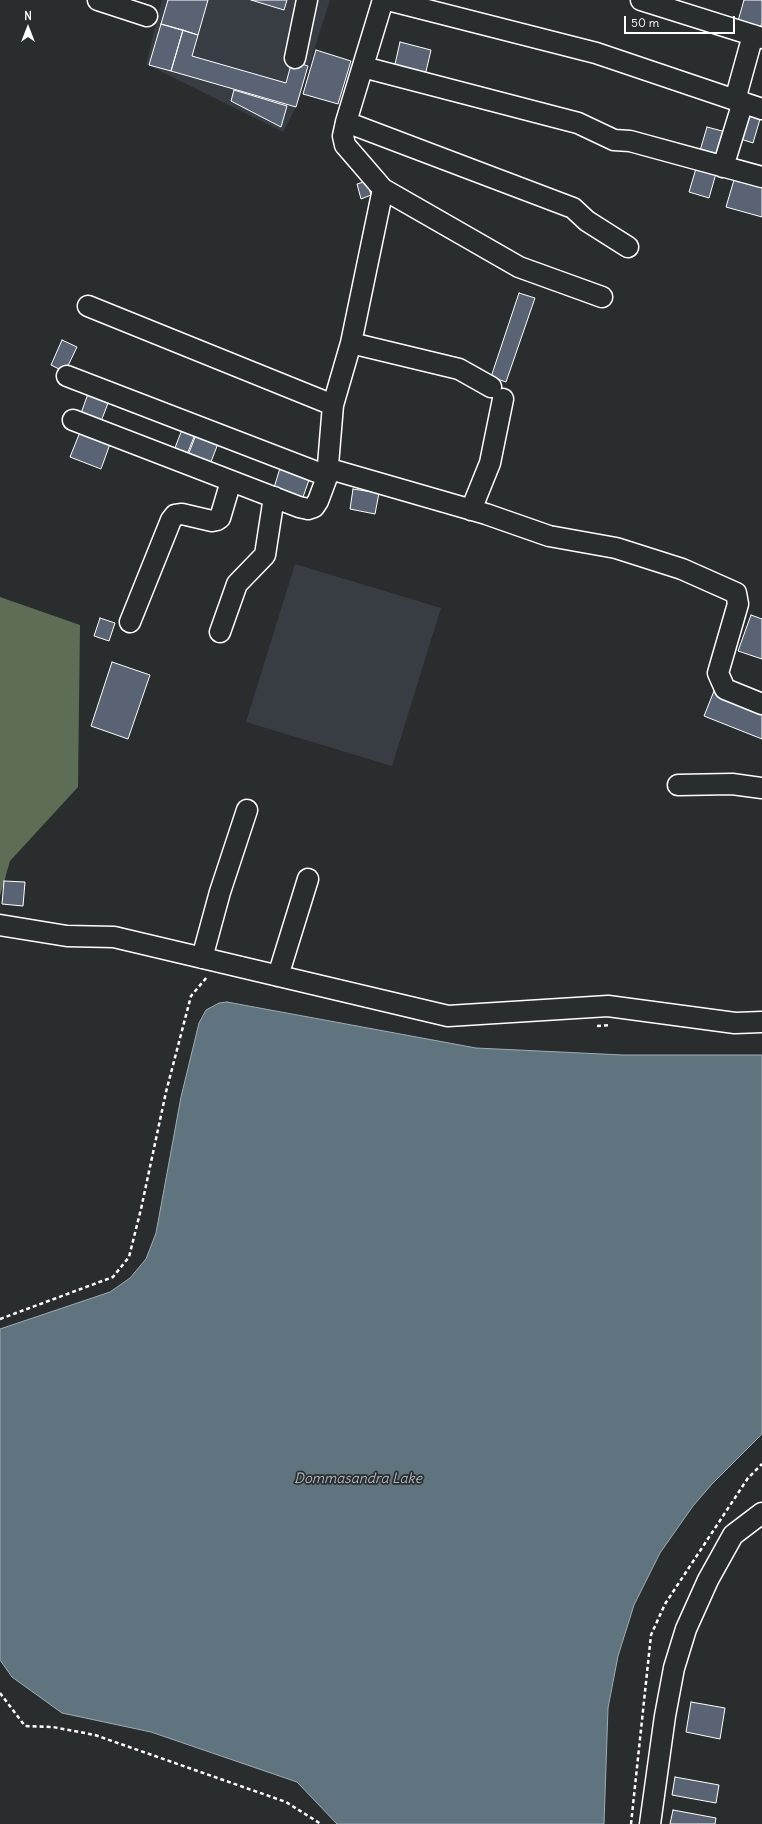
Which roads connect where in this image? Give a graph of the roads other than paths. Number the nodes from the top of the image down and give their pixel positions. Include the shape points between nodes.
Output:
1 (98, 0) edge
2 (307, 0) edge
3 (383, 0) edge
4 (388, 0) edge
5 (641, 0) edge
6 (688, 7) edge
7 (147, 16) dead end
8 (758, 36) edge
9 (295, 58) dead end
10 (362, 67) junction
11 (739, 101) junction
12 (762, 109) edge
13 (346, 122) junction
14 (724, 167) junction
15 (762, 177) edge
16 (383, 190) junction
17 (628, 247) dead end
18 (602, 297) dead end
19 (88, 306) dead end
20 (352, 343) junction
21 (67, 376) dead end
22 (333, 405) junction
23 (73, 420) dead end
24 (328, 473) junction
25 (231, 481) junction
26 (274, 497) junction
27 (471, 510) junction
28 (130, 622) dead end
29 (220, 632) dead end
30 (762, 704) edge
31 (678, 785) dead end
32 (762, 788) edge
33 (247, 810) dead end
34 (308, 879) dead end
35 (0, 925) edge
36 (204, 967) junction
37 (278, 976) junction
38 (762, 1022) edge
39 (762, 1513) edge
40 (650, 1824) edge

1 - 7 street
2 - 9 street
3 - 10 street
4 - 11 street via 596,53
5 - 6 street
6 - 8 street
8 - 11 street
10 - 13 street
10 - 14 street via 578,123 614,140 630,141
11 - 12 street
11 - 14 street
13 - 16 street via 343,136 345,145
13 - 17 street via 573,208 587,221
14 - 15 street
16 - 18 street via 519,267
16 - 20 street
19 - 22 street
20 - 22 street
20 - 27 street via 459,369 497,393 490,463
21 - 24 street
22 - 24 street
23 - 25 street
24 - 26 street via 314,507 299,507
24 - 27 street
25 - 26 street
25 - 28 street via 220,518 217,520 182,514 175,515 171,520
26 - 29 street via 265,555 237,584
27 - 30 street via 549,536 616,548 682,569 736,593 738,604 718,673 725,689
31 - 32 street via 732,784
33 - 36 street via 220,892
34 - 37 street
35 - 36 street via 67,936 114,937
36 - 37 street
37 - 38 street via 448,1016 608,1006 736,1023
39 - 40 street via 733,1535 708,1580 686,1629 674,1668 665,1716

